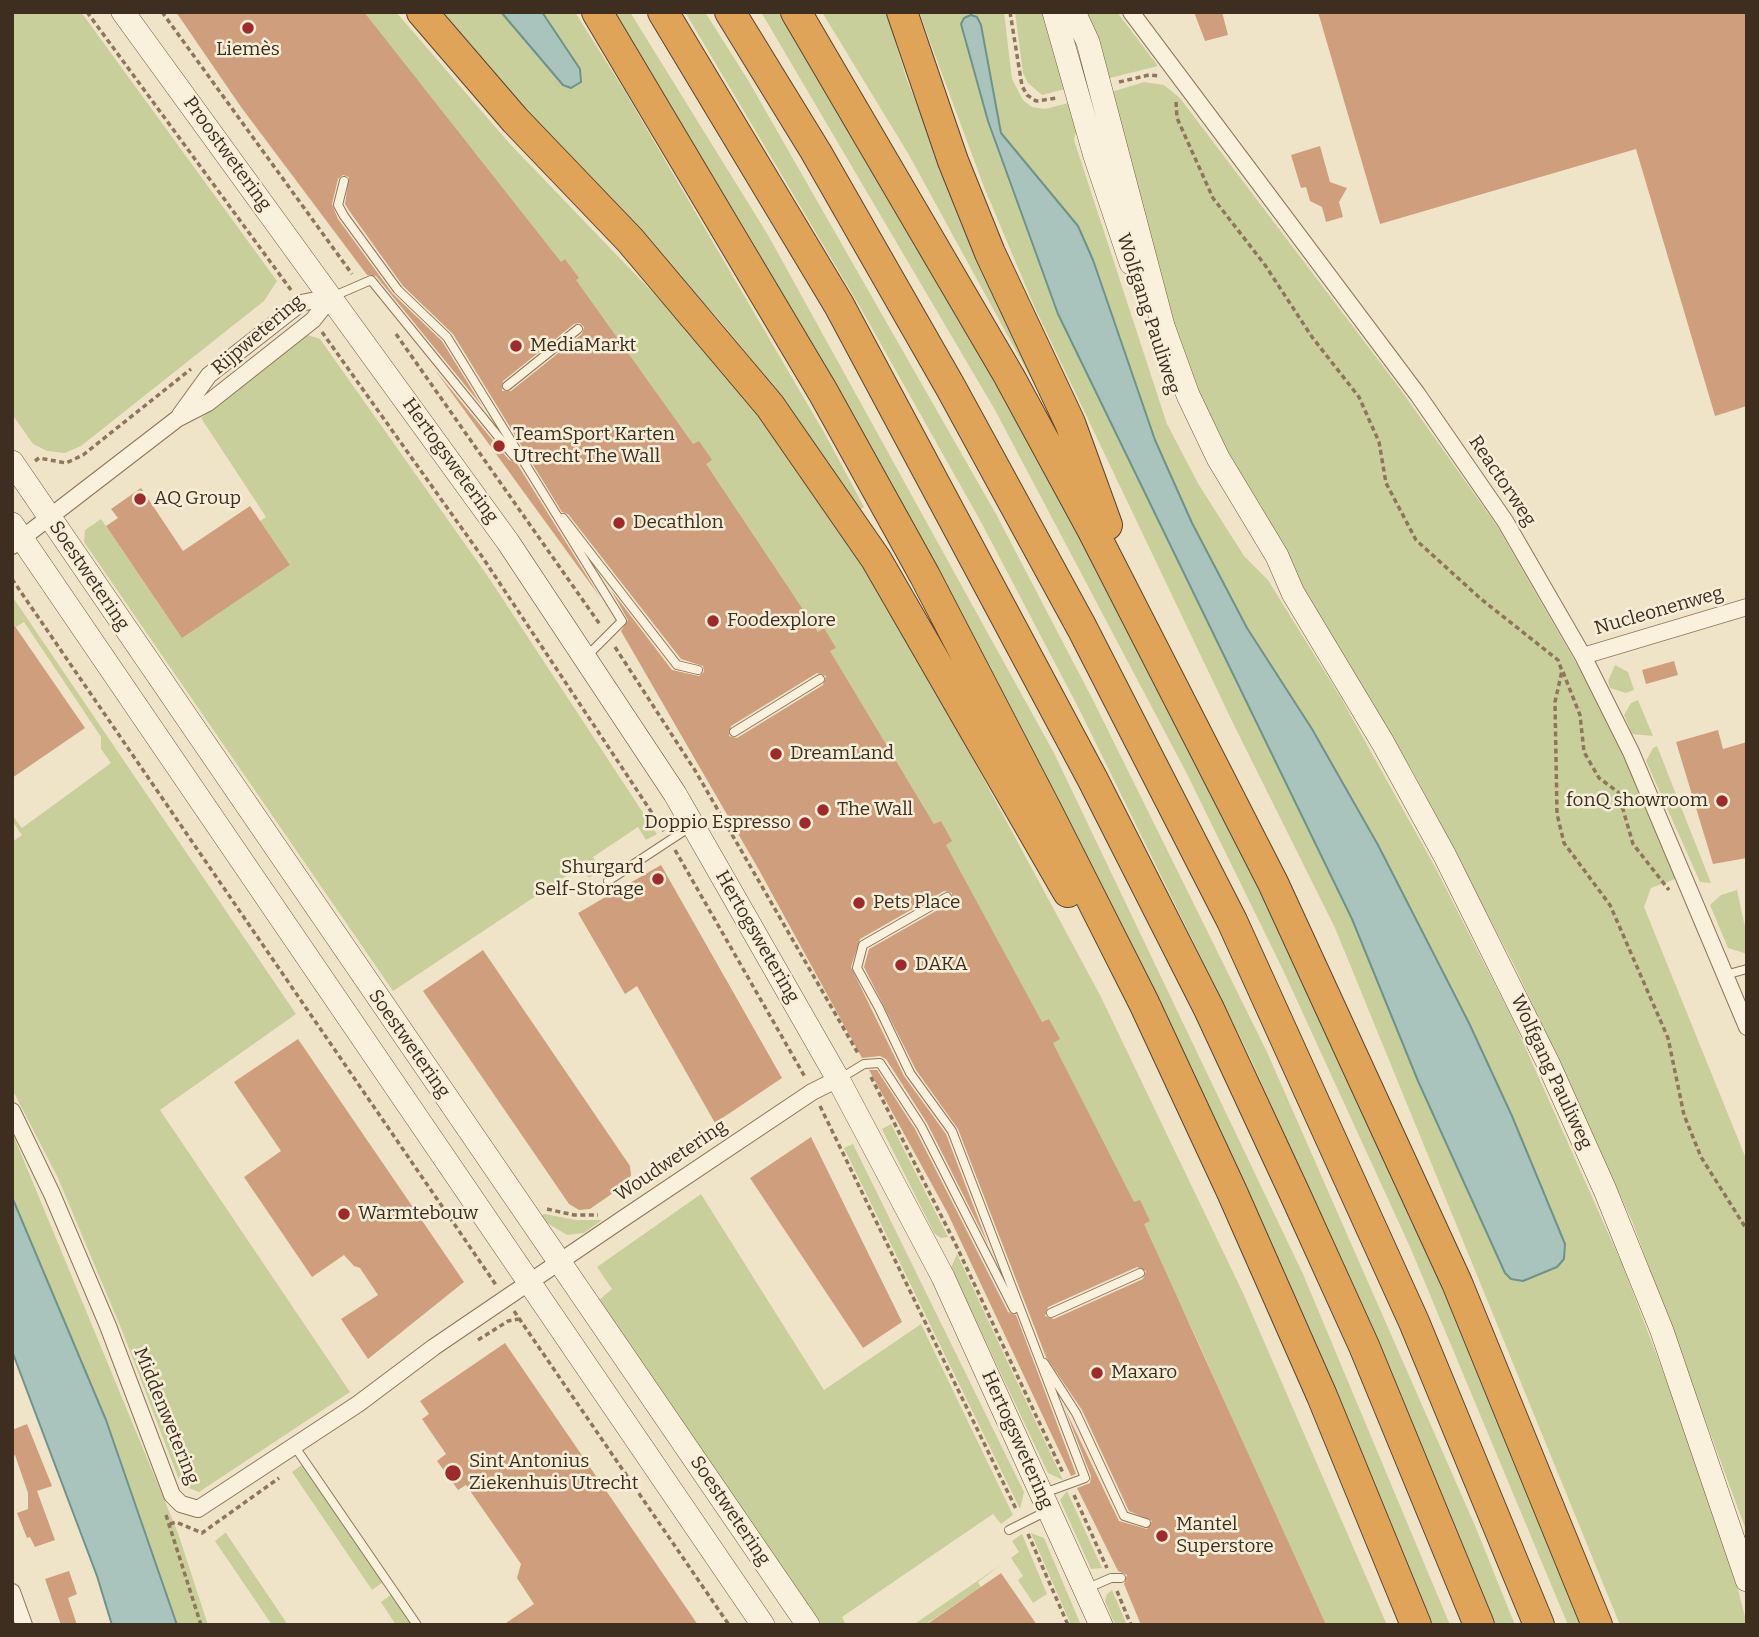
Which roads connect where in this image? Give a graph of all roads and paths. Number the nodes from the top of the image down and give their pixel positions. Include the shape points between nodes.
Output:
1 (87, 12) edge
2 (123, 12) edge
3 (422, 12) edge
4 (597, 12) edge
5 (663, 12) edge
6 (730, 12) edge
7 (796, 12) edge
8 (902, 12) edge
9 (1054, 12) edge
10 (1074, 12) edge
11 (1131, 12) edge
12 (1181, 79) junction
13 (344, 181) dead end
14 (288, 287) junction
15 (280, 296) dead end
16 (331, 297) junction
17 (300, 303) junction
18 (313, 320) junction
19 (578, 329) dead end
20 (198, 364) dead end
21 (507, 386) dead end
22 (177, 419) junction
23 (16, 467) edge
24 (534, 481) junction
25 (50, 519) junction
26 (16, 536) edge
27 (12, 579) edge
28 (1293, 593) junction
29 (1747, 607) edge
30 (1147, 635) junction
31 (1583, 656) junction
32 (585, 658) junction
33 (1561, 668) junction
34 (698, 670) dead end
35 (820, 679) dead end
36 (734, 732) dead end
37 (693, 825) junction
38 (670, 840) junction
39 (608, 881) dead end
40 (1670, 891) dead end
41 (947, 897) dead end
42 (1747, 969) edge
43 (1726, 975) junction
44 (1747, 1027) edge
45 (1173, 1066) junction
46 (838, 1079) junction
47 (813, 1092) junction
48 (12, 1111) edge
49 (1747, 1230) edge
50 (559, 1262) junction
51 (1140, 1273) dead end
52 (529, 1282) junction
53 (505, 1298) junction
54 (1051, 1313) dead end
55 (1033, 1346) junction
56 (295, 1447) junction
57 (1045, 1502) junction
58 (1023, 1523) junction
59 (1146, 1523) dead end
60 (1009, 1530) dead end
61 (1121, 1578) dead end
62 (1747, 1580) edge
63 (1085, 1590) junction
64 (12, 1592) edge
65 (24, 1625) edge
66 (417, 1625) edge
67 (729, 1625) edge
68 (763, 1625) edge
69 (808, 1625) edge
70 (1068, 1625) edge
71 (1101, 1625) edge
72 (1416, 1625) edge
73 (1479, 1625) edge
74 (1539, 1625) edge
75 (1597, 1625) edge

1 - 14 path, Proostwetering
2 - 16 main road, Proostwetering
3 - 45 highway via 515,120 630,240 770,406 823,479 876,559
4 - 45 highway via 733,235 919,565
5 - 73 highway via 839,305 1112,816 1209,1009 1364,1346
6 - 74 highway via 951,388 1082,628 1231,921 1414,1322
7 - 30 highway via 983,330
8 - 30 highway via 953,161 1070,424
9 - 28 main road, Wolfgang Pauliweg via 1095,156 1177,402 1206,464 1268,565
10 - 28 main road, Wolfgang Pauliweg via 1088,42 1163,326 1188,395
11 - 12 street, Reactorweg
12 - 31 street, Reactorweg via 1418,395 1505,521
12 - 33 path via 1177,118 1205,183 1359,397 1379,442 1386,483 1416,540 1481,599 1549,650
13 - 24 lane via 338,205 344,216 398,290 447,337
14 - 15 path
14 - 17 path, Proostwetering
16 - 17 street, Rijpwetering
16 - 18 street, Rijpwetering
16 - 24 lane via 371,280
16 - 32 main road, Hertogswetering via 508,542
17 - 22 street, Rijpwetering via 209,375
18 - 22 street, Rijpwetering via 208,403
18 - 38 path via 483,558
19 - 21 lane
20 - 23 path via 83,455 66,463 39,458
22 - 25 street, Rijpwetering
23 - 25 main road, Soestwetering
24 - 32 lane via 622,621
24 - 34 lane via 677,665
25 - 26 street, Rijpwetering
25 - 50 main road, Soestwetering
26 - 52 main road, Soestwetering
27 - 53 path
28 - 62 main road, Wolfgang Pauliweg via 1445,856 1548,1063 1662,1331
29 - 31 street, Nucleonenweg
30 - 75 highway via 1273,883 1398,1149
31 - 43 street, Reactorweg via 1649,791
32 - 37 main road, Hertogswetering
33 - 40 path via 1580,715 1584,752 1599,778 1618,792 1633,844
33 - 49 path via 1555,715 1557,814 1564,843 1610,905 1668,1038 1684,1115 1700,1157
35 - 36 lane
37 - 38 lane
37 - 46 main road, Hertogswetering
38 - 39 lane
38 - 47 path
41 - 55 lane via 863,945 857,968 909,1073 952,1131
42 - 43 lane
43 - 44 street, Reactorweg
45 - 72 highway via 1322,1396
46 - 47 street, Woudwetering
46 - 55 lane via 864,1064 880,1063 921,1126
46 - 57 main road, Hertogswetering via 943,1277
47 - 50 street, Woudwetering
47 - 58 path
48 - 56 street, Middenwetering via 108,1326 172,1495 181,1504 198,1509
50 - 52 street, Woudwetering
50 - 69 main road, Soestwetering
51 - 54 lane
52 - 53 street, Middenwetering
52 - 68 main road, Soestwetering
53 - 56 street, Middenwetering
53 - 67 path
55 - 57 lane via 1085,1478
55 - 59 lane via 1076,1413 1124,1516
56 - 66 lane
57 - 58 lane
57 - 63 main road, Hertogswetering
58 - 60 lane
58 - 70 path
61 - 63 lane
63 - 71 main road, Hertogswetering
64 - 65 street

